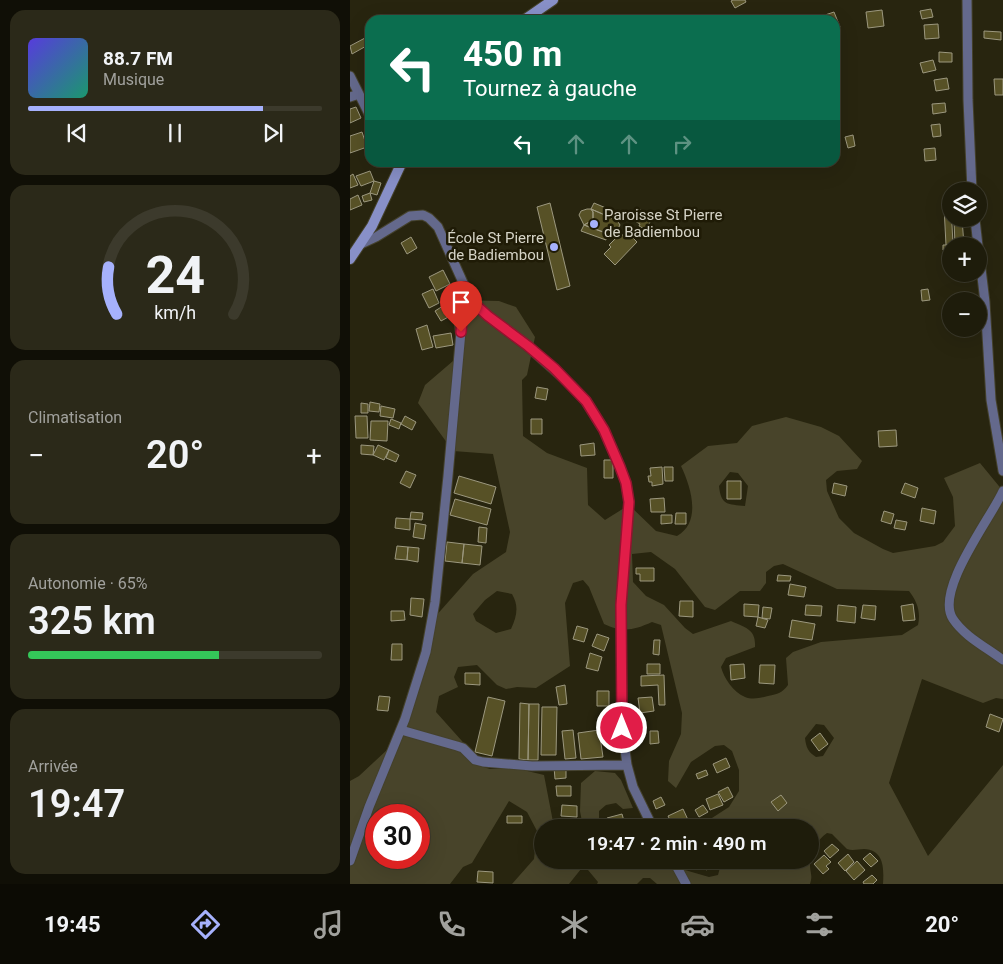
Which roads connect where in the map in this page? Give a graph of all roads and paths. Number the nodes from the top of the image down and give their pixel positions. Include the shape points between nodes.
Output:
1 (553, 0) edge
2 (967, 0) edge
3 (531, 15) edge
4 (350, 76) edge
5 (355, 95) edge
6 (365, 109) edge
7 (399, 167) edge
8 (972, 182) edge
9 (362, 244) junction
10 (350, 259) edge
11 (983, 282) edge
12 (465, 287) junction
13 (1003, 472) edge
14 (1003, 491) edge
15 (1003, 660) edge
16 (401, 730) junction
17 (627, 765) junction
18 (649, 819) edge
19 (350, 861) edge
20 (678, 869) edge
21 (686, 884) edge

1 - 3 street
2 - 8 street
4 - 5 street
5 - 6 street
7 - 9 street via 382,209
9 - 10 street
9 - 12 street via 410,216 423,215 438,227
11 - 13 street via 991,400
12 - 16 street via 435,602 426,652
12 - 17 street via 478,307 554,368 586,401 604,430 626,483 629,502 621,605 622,728
14 - 15 street via 964,559 952,587 948,607 959,627
16 - 17 street via 463,748 475,760 483,762 532,766
16 - 19 street
17 - 18 street via 633,787
20 - 21 street

